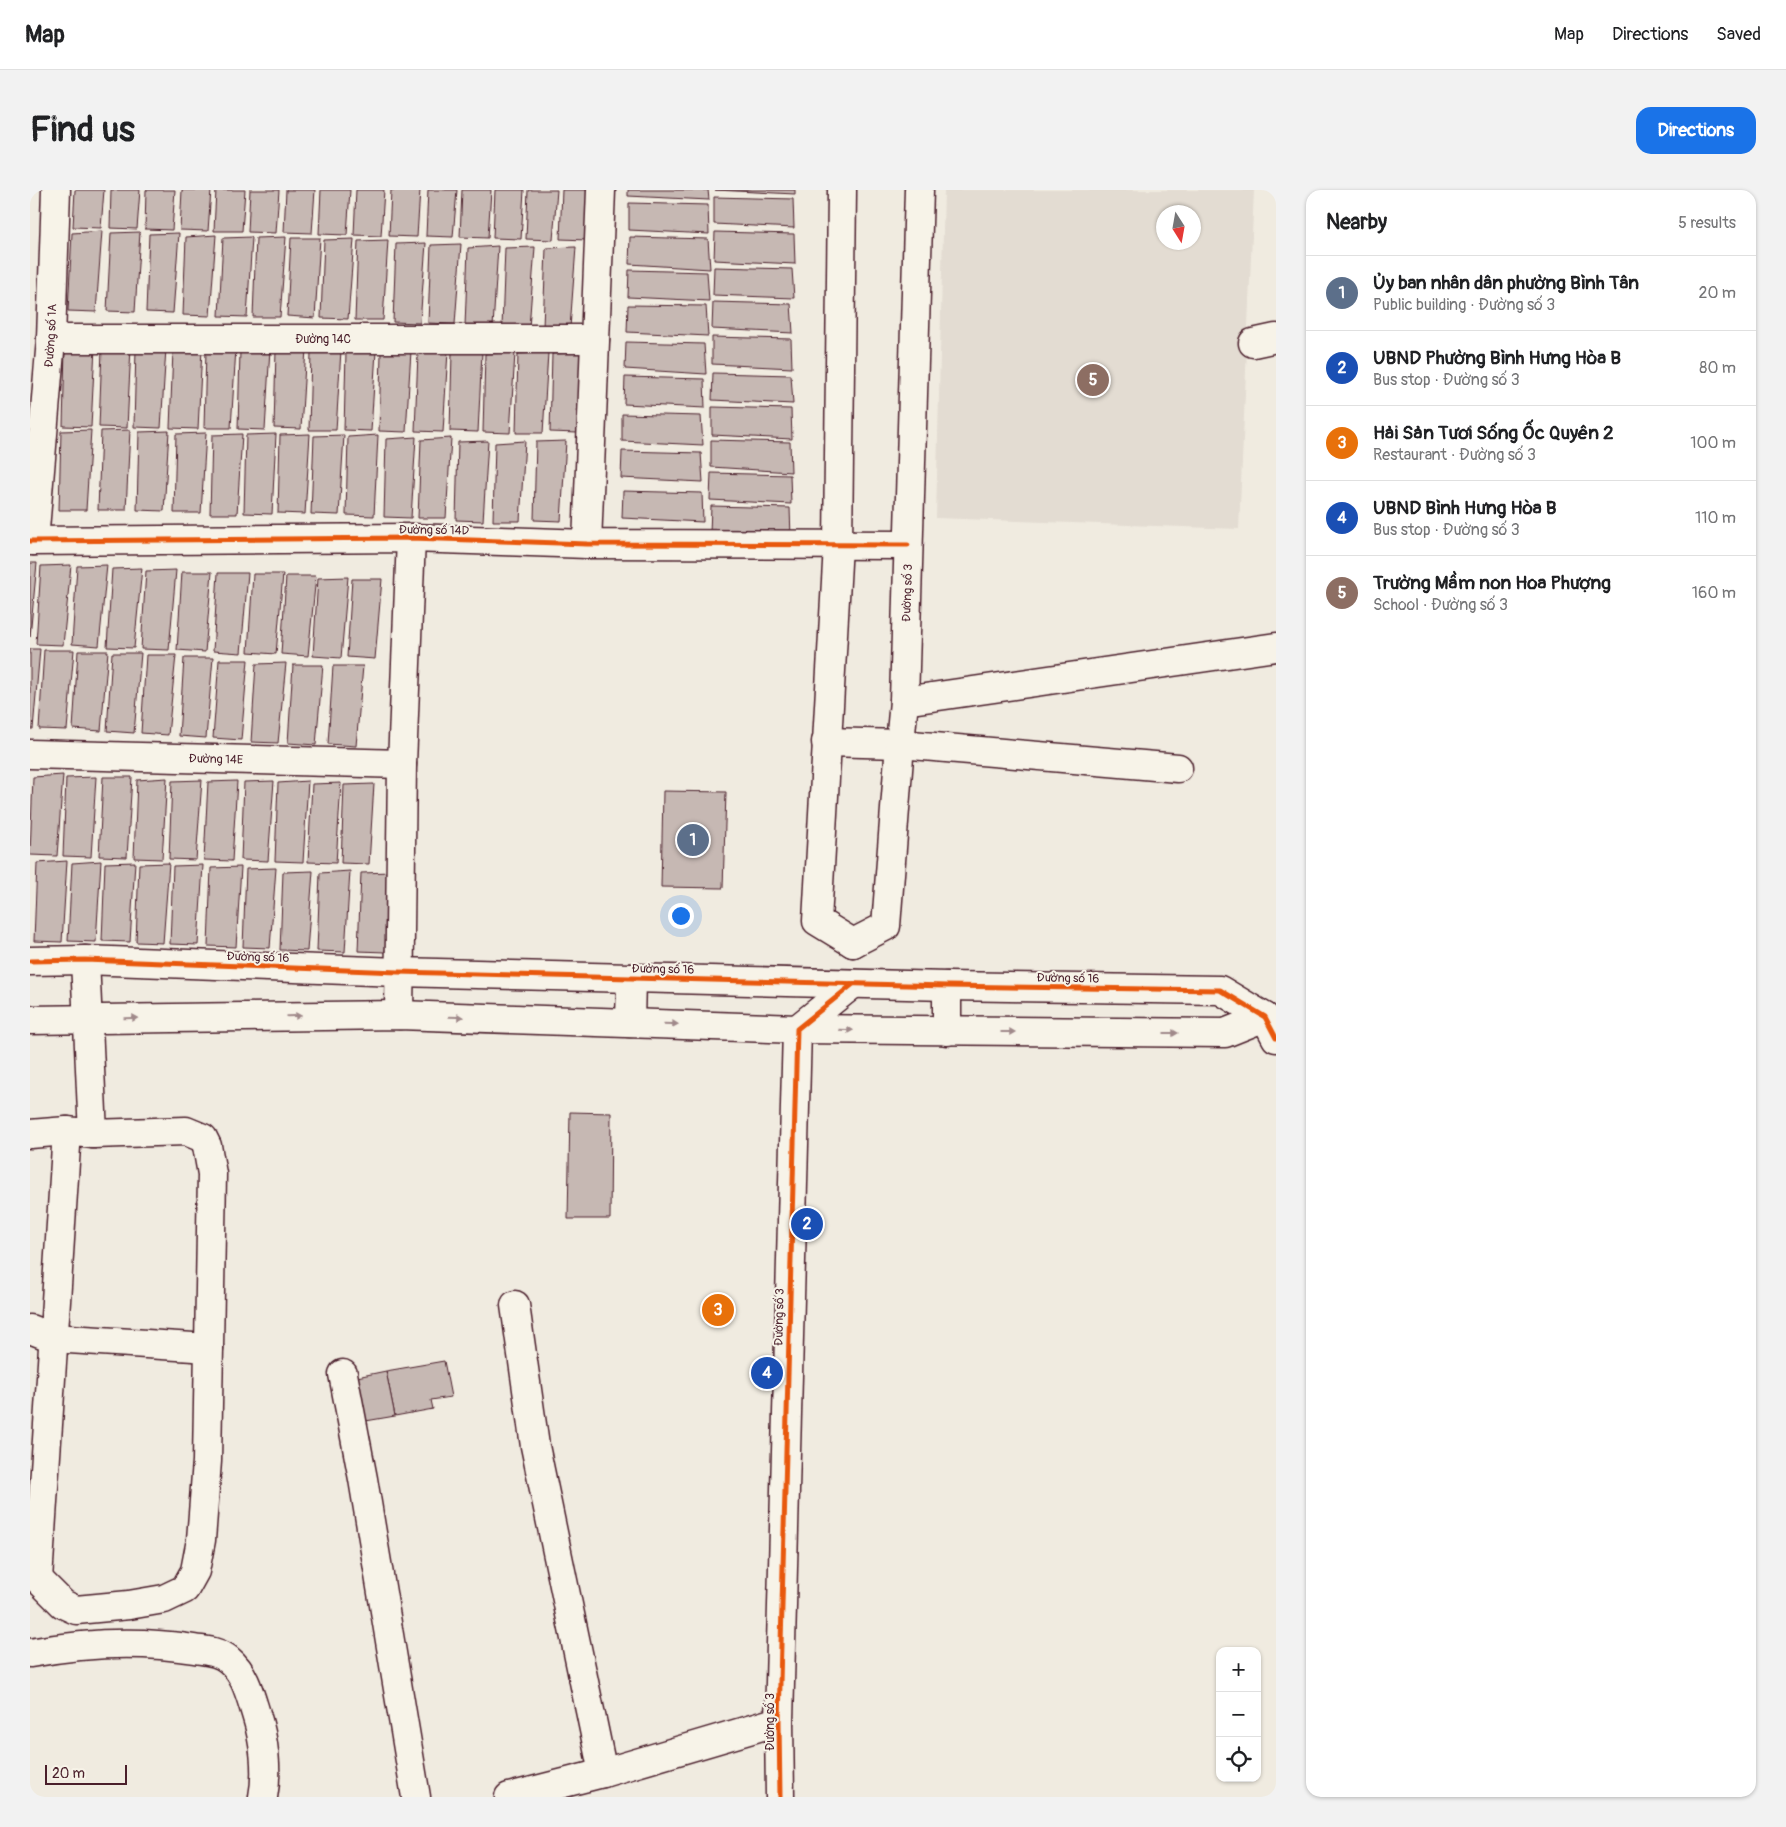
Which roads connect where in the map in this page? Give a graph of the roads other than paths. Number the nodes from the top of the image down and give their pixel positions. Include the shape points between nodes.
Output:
1 (56, 190) edge
2 (601, 190) edge
3 (842, 190) edge
4 (919, 190) edge
5 (51, 339) junction
6 (595, 340) junction
7 (411, 538) junction
8 (32, 541) edge
9 (587, 544) junction
10 (838, 545) junction
11 (908, 545) junction
12 (1276, 647) edge
13 (904, 701) junction
14 (826, 742) junction
15 (900, 744) junction
16 (30, 754) edge
17 (402, 764) junction
18 (1178, 768) dead end
19 (853, 943) junction
20 (85, 960) junction
21 (30, 961) edge
22 (398, 972) junction
23 (631, 978) junction
24 (853, 984) junction
25 (947, 986) junction
26 (398, 1015) junction
27 (88, 1018) junction
28 (30, 1020) edge
29 (630, 1023) junction
30 (1270, 1027) edge
31 (797, 1029) junction
32 (947, 1031) junction
33 (80, 1133) junction
34 (30, 1134) edge
35 (515, 1305) dead end
36 (42, 1333) edge
37 (210, 1348) junction
38 (343, 1374) dead end
39 (34, 1577) edge
40 (30, 1653) edge
41 (779, 1721) junction
42 (603, 1772) junction
43 (263, 1797) edge
44 (416, 1797) edge
45 (509, 1797) edge
46 (780, 1797) edge

1 - 5 street, Đường số 1A
2 - 6 street
3 - 10 street
4 - 11 street, Đường số 3
5 - 6 street, Đường 14C
5 - 8 street, Đường số 1A
6 - 9 street
7 - 8 street, Đường số 14D
7 - 9 street, Đường số 14D
7 - 17 street
9 - 10 street, Đường số 14D
10 - 11 street, Đường số 14D
10 - 14 street
11 - 13 street, Đường số 3
12 - 13 street
13 - 15 street, Đường số 3
14 - 15 street
14 - 19 street via 817,921
15 - 18 street
15 - 19 street, Đường số 3 via 886,926
16 - 17 street, Đường 14E
17 - 22 street
19 - 24 street
20 - 21 street, Đường số 16
20 - 22 street, Đường số 16
20 - 27 street
22 - 23 street, Đường số 16
22 - 26 street
23 - 24 street, Đường số 16
23 - 29 street
24 - 25 street, Đường số 16
24 - 31 street
25 - 30 street, Đường số 16 via 1220,990
25 - 32 street
27 -> 26 street, Đường số 16
26 -> 29 street, Đường số 16
27 - 28 street, Đường số 16
27 - 33 street
29 -> 31 street, Đường số 16
32 -> 30 street, Đường số 16 via 1225,1034
31 -> 32 street, Đường số 16
31 - 41 street, Đường số 3
33 - 34 street
33 - 36 street
33 - 37 street via 186,1131 203,1138 212,1174
35 - 42 street via 535,1446
36 - 37 street
36 - 39 street
37 - 39 street via 201,1540 195,1571 185,1589 164,1599 76,1610 63,1604
38 - 44 street
40 - 43 street via 114,1643 176,1646 220,1653 243,1676 259,1723 264,1750
41 - 42 street
41 - 46 street, Đường số 3
42 - 45 street

